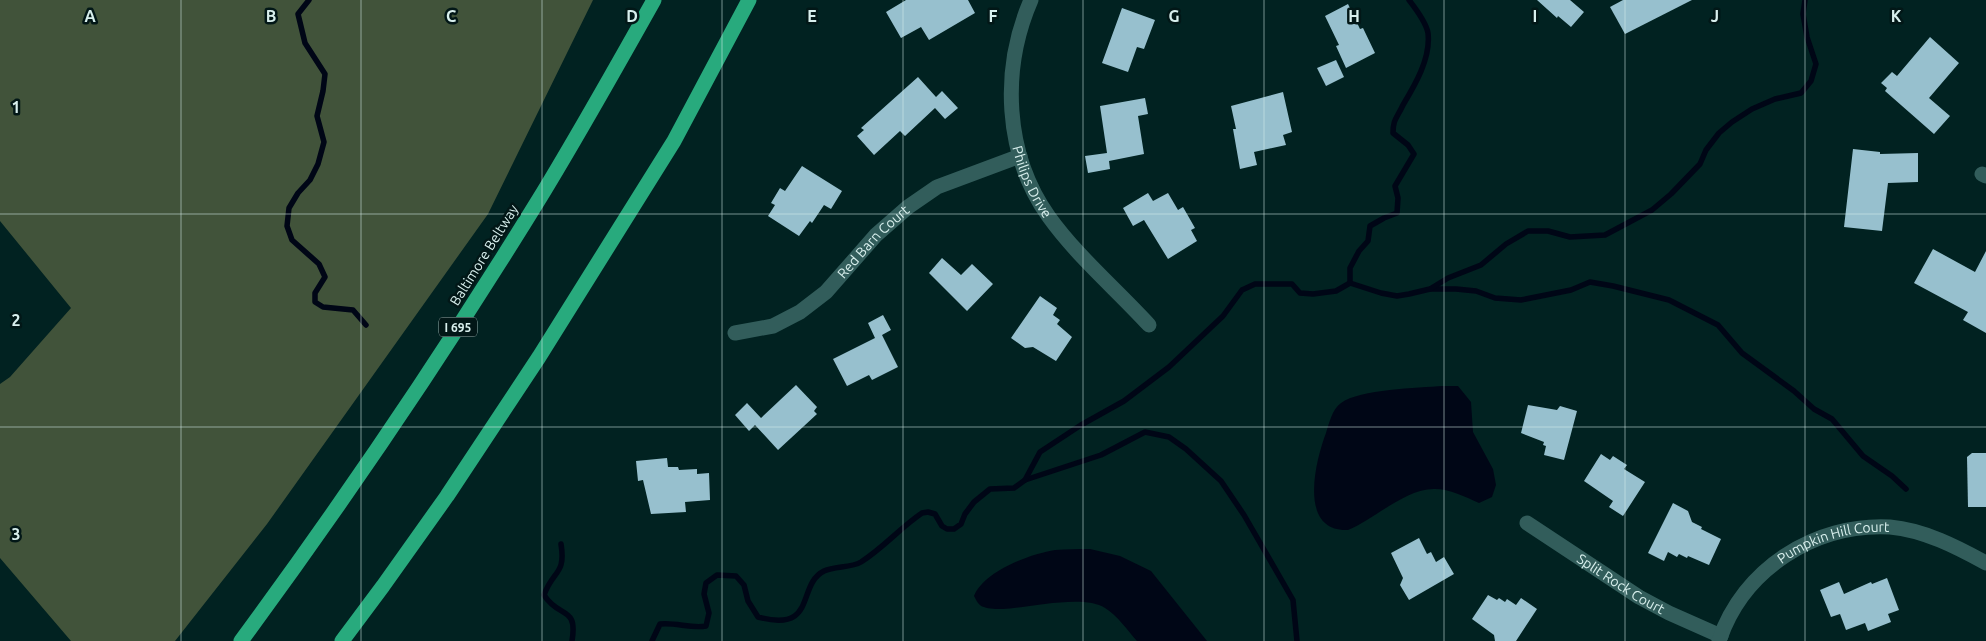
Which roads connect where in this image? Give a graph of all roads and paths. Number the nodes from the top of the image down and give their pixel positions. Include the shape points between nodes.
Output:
1 (654, 0) edge
2 (749, 0) edge
3 (1031, 0) edge
4 (1020, 156) junction
5 (1150, 325) dead end
6 (735, 333) dead end
7 (1527, 523) dead end
8 (1986, 563) edge
9 (1720, 638) edge
10 (241, 641) edge
11 (342, 641) edge

1 - 10 highway, Baltimore Beltway / I 695 via 546,187 460,324 302,558
2 - 11 highway via 674,141 539,357 441,503
3 - 4 street, Philips Drive via 1021,23 1012,63 1012,118
4 - 5 street, Philips Drive via 1031,185 1053,222
4 - 6 street, Red Barn Court via 936,188 876,235 826,292 800,312 773,326
7 - 9 street, Split Rock Court via 1640,596
8 - 9 street, Pumpkin Hill Court via 1924,534 1892,528 1859,528 1832,533 1807,542 1768,568 1734,607

